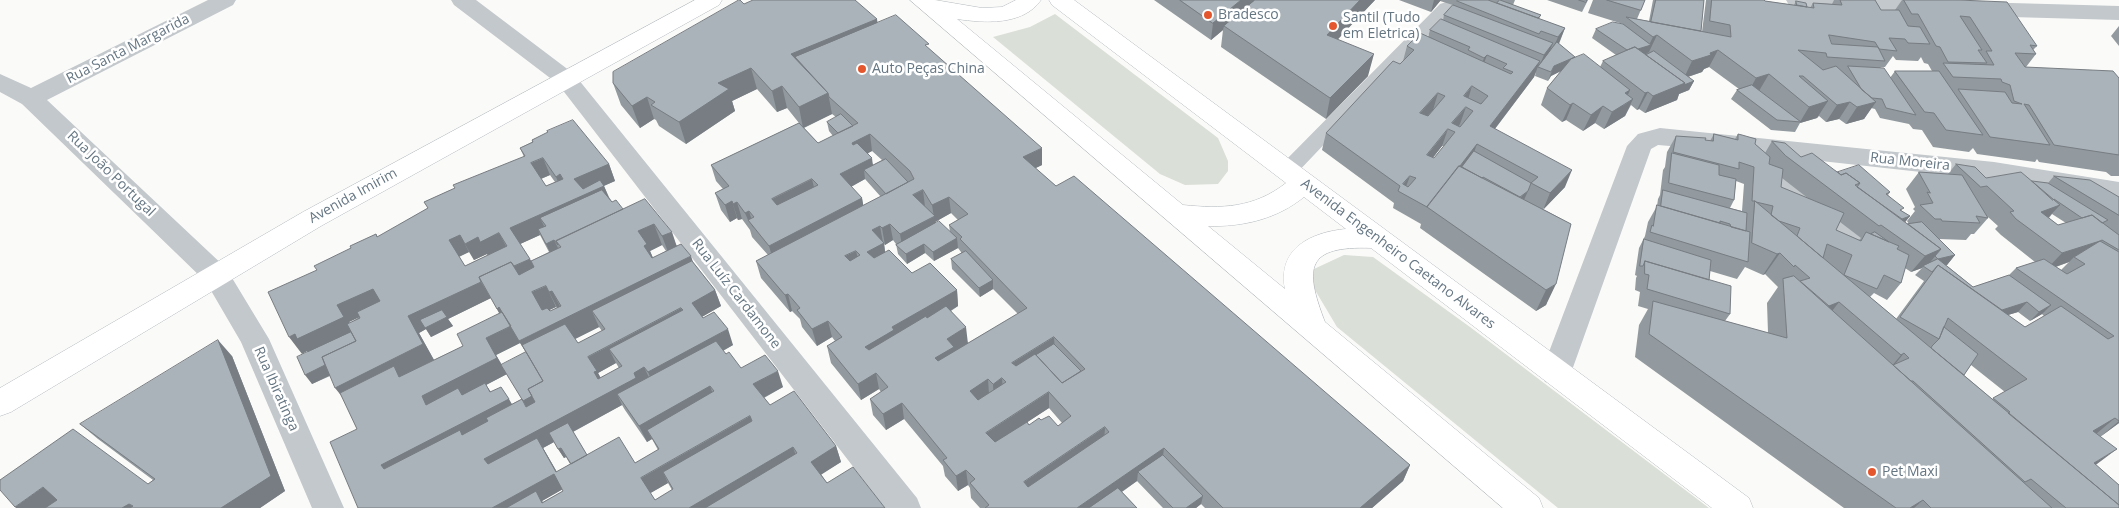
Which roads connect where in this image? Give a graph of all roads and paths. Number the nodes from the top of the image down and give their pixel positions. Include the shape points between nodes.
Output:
1 (225, 0) edge
2 (462, 0) edge
3 (711, 0) edge
4 (1030, 0) edge
5 (1060, 0) edge
6 (1796, 0) edge
7 (924, 2) edge
8 (1446, 8) dead end
9 (2119, 13) edge
10 (566, 79) junction
11 (0, 82) edge
12 (31, 98) junction
13 (1730, 142) junction
14 (1295, 177) junction
15 (2119, 192) edge
16 (1176, 214) junction
17 (1852, 237) edge
18 (1377, 238) junction
19 (216, 275) junction
20 (1312, 326) junction
21 (1556, 373) junction
22 (0, 403) edge
23 (328, 508) edge
24 (905, 508) edge
25 (1528, 508) edge
26 (1738, 508) edge

1 - 12 street, Rua Santa Margarida
2 - 10 street, Rua Luíz Cardamone
3 - 10 main road, Avenida Imirim
4 - 7 main road via 1013,11 990,15 965,13
5 - 14 main road, Avenida Engenheiro Caetano Alvares
6 - 9 street
7 - 16 main road
8 - 14 lane
10 - 19 main road, Avenida Imirim
10 - 24 street, Rua Luíz Cardamone
11 - 12 street, Rua João Portugal
12 - 19 street, Rua João Portugal
13 - 15 street, Rua Moreira via 1994,171
13 - 17 lane
13 - 21 street, Rua Moreira via 1660,136 1645,140 1640,146
14 - 16 main road via 1271,206 1255,211
14 - 18 main road, Avenida Engenheiro Caetano Alvares
16 - 20 main road
18 - 20 main road via 1328,240 1303,259 1298,269 1298,282
18 - 21 main road, Avenida Engenheiro Caetano Alvares
19 - 22 main road, Avenida Imirim
19 - 23 street, Rua Ibiratinga via 254,339
20 - 25 main road
21 - 26 main road, Avenida Engenheiro Caetano Alvares

